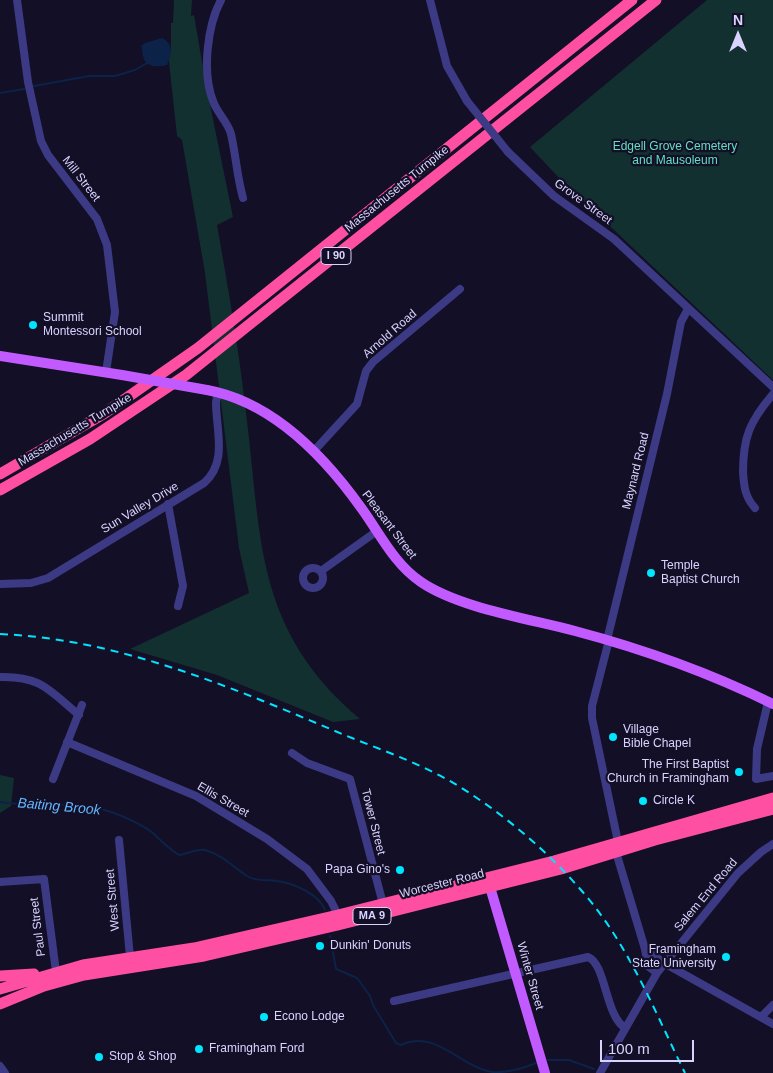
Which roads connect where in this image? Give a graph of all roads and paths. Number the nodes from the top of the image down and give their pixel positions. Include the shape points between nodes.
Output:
1 (17, 0) edge
2 (221, 0) edge
3 (430, 0) edge
4 (632, 0) edge
5 (656, 0) edge
6 (243, 198) dead end
7 (460, 289) dead end
8 (688, 308) junction
9 (0, 356) edge
10 (106, 372) junction
11 (773, 388) edge
12 (213, 391) junction
13 (773, 394) edge
14 (313, 452) junction
15 (0, 474) edge
16 (0, 490) edge
17 (168, 504) junction
18 (755, 508) dead end
19 (377, 530) junction
20 (320, 571) dead end
21 (0, 584) edge
22 (178, 606) dead end
23 (608, 640) junction
24 (0, 677) edge
25 (771, 703) edge
26 (82, 705) dead end
27 (79, 715) junction
28 (68, 742) junction
29 (292, 753) dead end
30 (773, 776) edge
31 (53, 778) dead end
32 (773, 791) edge
33 (773, 798) edge
34 (773, 809) edge
35 (773, 813) edge
36 (713, 815) junction
37 (742, 817) junction
38 (119, 840) dead end
39 (773, 844) edge
40 (617, 847) junction
41 (0, 882) edge
42 (490, 887) junction
43 (382, 904) junction
44 (338, 915) junction
45 (645, 949) junction
46 (130, 957) junction
47 (664, 963) junction
48 (56, 972) junction
49 (516, 972) junction
50 (657, 972) junction
51 (0, 976) edge
52 (0, 989) edge
53 (394, 1001) dead end
54 (0, 1004) edge
55 (773, 1005) edge
56 (761, 1017) junction
57 (773, 1024) edge
58 (625, 1028) junction
59 (0, 1066) edge
60 (5, 1073) edge
61 (545, 1073) edge
62 (600, 1073) edge

1 - 10 street, Mill Street via 28,82 41,141 96,219 107,245 115,312
2 - 6 street via 209,33 210,90 215,107 231,132
3 - 8 street, Grove Street, bridge via 447,66 467,101 508,152 543,187 604,231
4 - 15 highway, Massachusetts Turnpike / I 90 via 198,348 98,418
5 - 16 highway, Massachusetts Turnpike / I 90 via 186,376 97,435
7 - 14 street, Arnold Road via 373,362 366,371 357,404
8 - 11 street, Grove Street
8 - 23 street, Maynard Road via 681,322
9 - 10 main road, Pleasant Street
10 - 12 main road, Pleasant Street, bridge
12 - 14 main road, Pleasant Street via 236,398 269,416
12 - 17 street, Sun Valley Drive via 220,453 217,467 204,484
13 - 18 street via 756,415 744,444 744,487
14 - 19 main road, Pleasant Street
17 - 21 street, Sun Valley Drive via 48,578 31,583
17 - 22 street via 183,586
19 - 20 street
19 - 23 main road, Pleasant Street via 412,575 441,594
23 - 25 main road, Pleasant Street via 685,666
23 - 40 street, Maynard Road via 592,718
24 - 27 street via 37,681
25 - 30 street via 757,749 756,778
26 - 27 street
27 - 28 street
28 - 31 street
28 - 44 street, Ellis Street via 196,796 267,839 303,865
29 - 43 street, Tower Street via 307,764 350,780
32 - 36 highway
33 - 36 highway, Worcester Road / MA 9
34 - 37 highway, Worcester Road / MA 9
35 - 37 highway
36 - 40 highway, Worcester Road / MA 9
37 - 40 highway, Worcester Road / MA 9
38 - 46 street, West Street
39 - 47 street, Salem End Road via 752,859
40 - 42 highway, Worcester Road / MA 9
40 - 43 highway, Worcester Road / MA 9
40 - 45 street, Maynard Road
41 - 48 street, Paul Street via 44,879
42 - 49 main road, Winter Street
42 - 54 highway, Worcester Road / MA 9 via 229,950 84,975 44,986
43 - 44 highway, Worcester Road / MA 9
44 - 46 highway, Worcester Road / MA 9 via 217,944
45 - 47 street
45 - 50 street, Maynard Road via 648,966
46 - 48 highway, Worcester Road / MA 9
47 - 50 street, Salem End Road
47 - 56 street
48 - 51 highway
48 - 52 highway, Worcester Road / MA 9
49 - 53 street
49 - 58 street via 590,957 596,964 617,1022
49 - 61 main road, Winter Street
50 - 58 street, Salem End Road
55 - 56 street
56 - 57 street
58 - 62 street, Salem End Road
59 - 60 street

